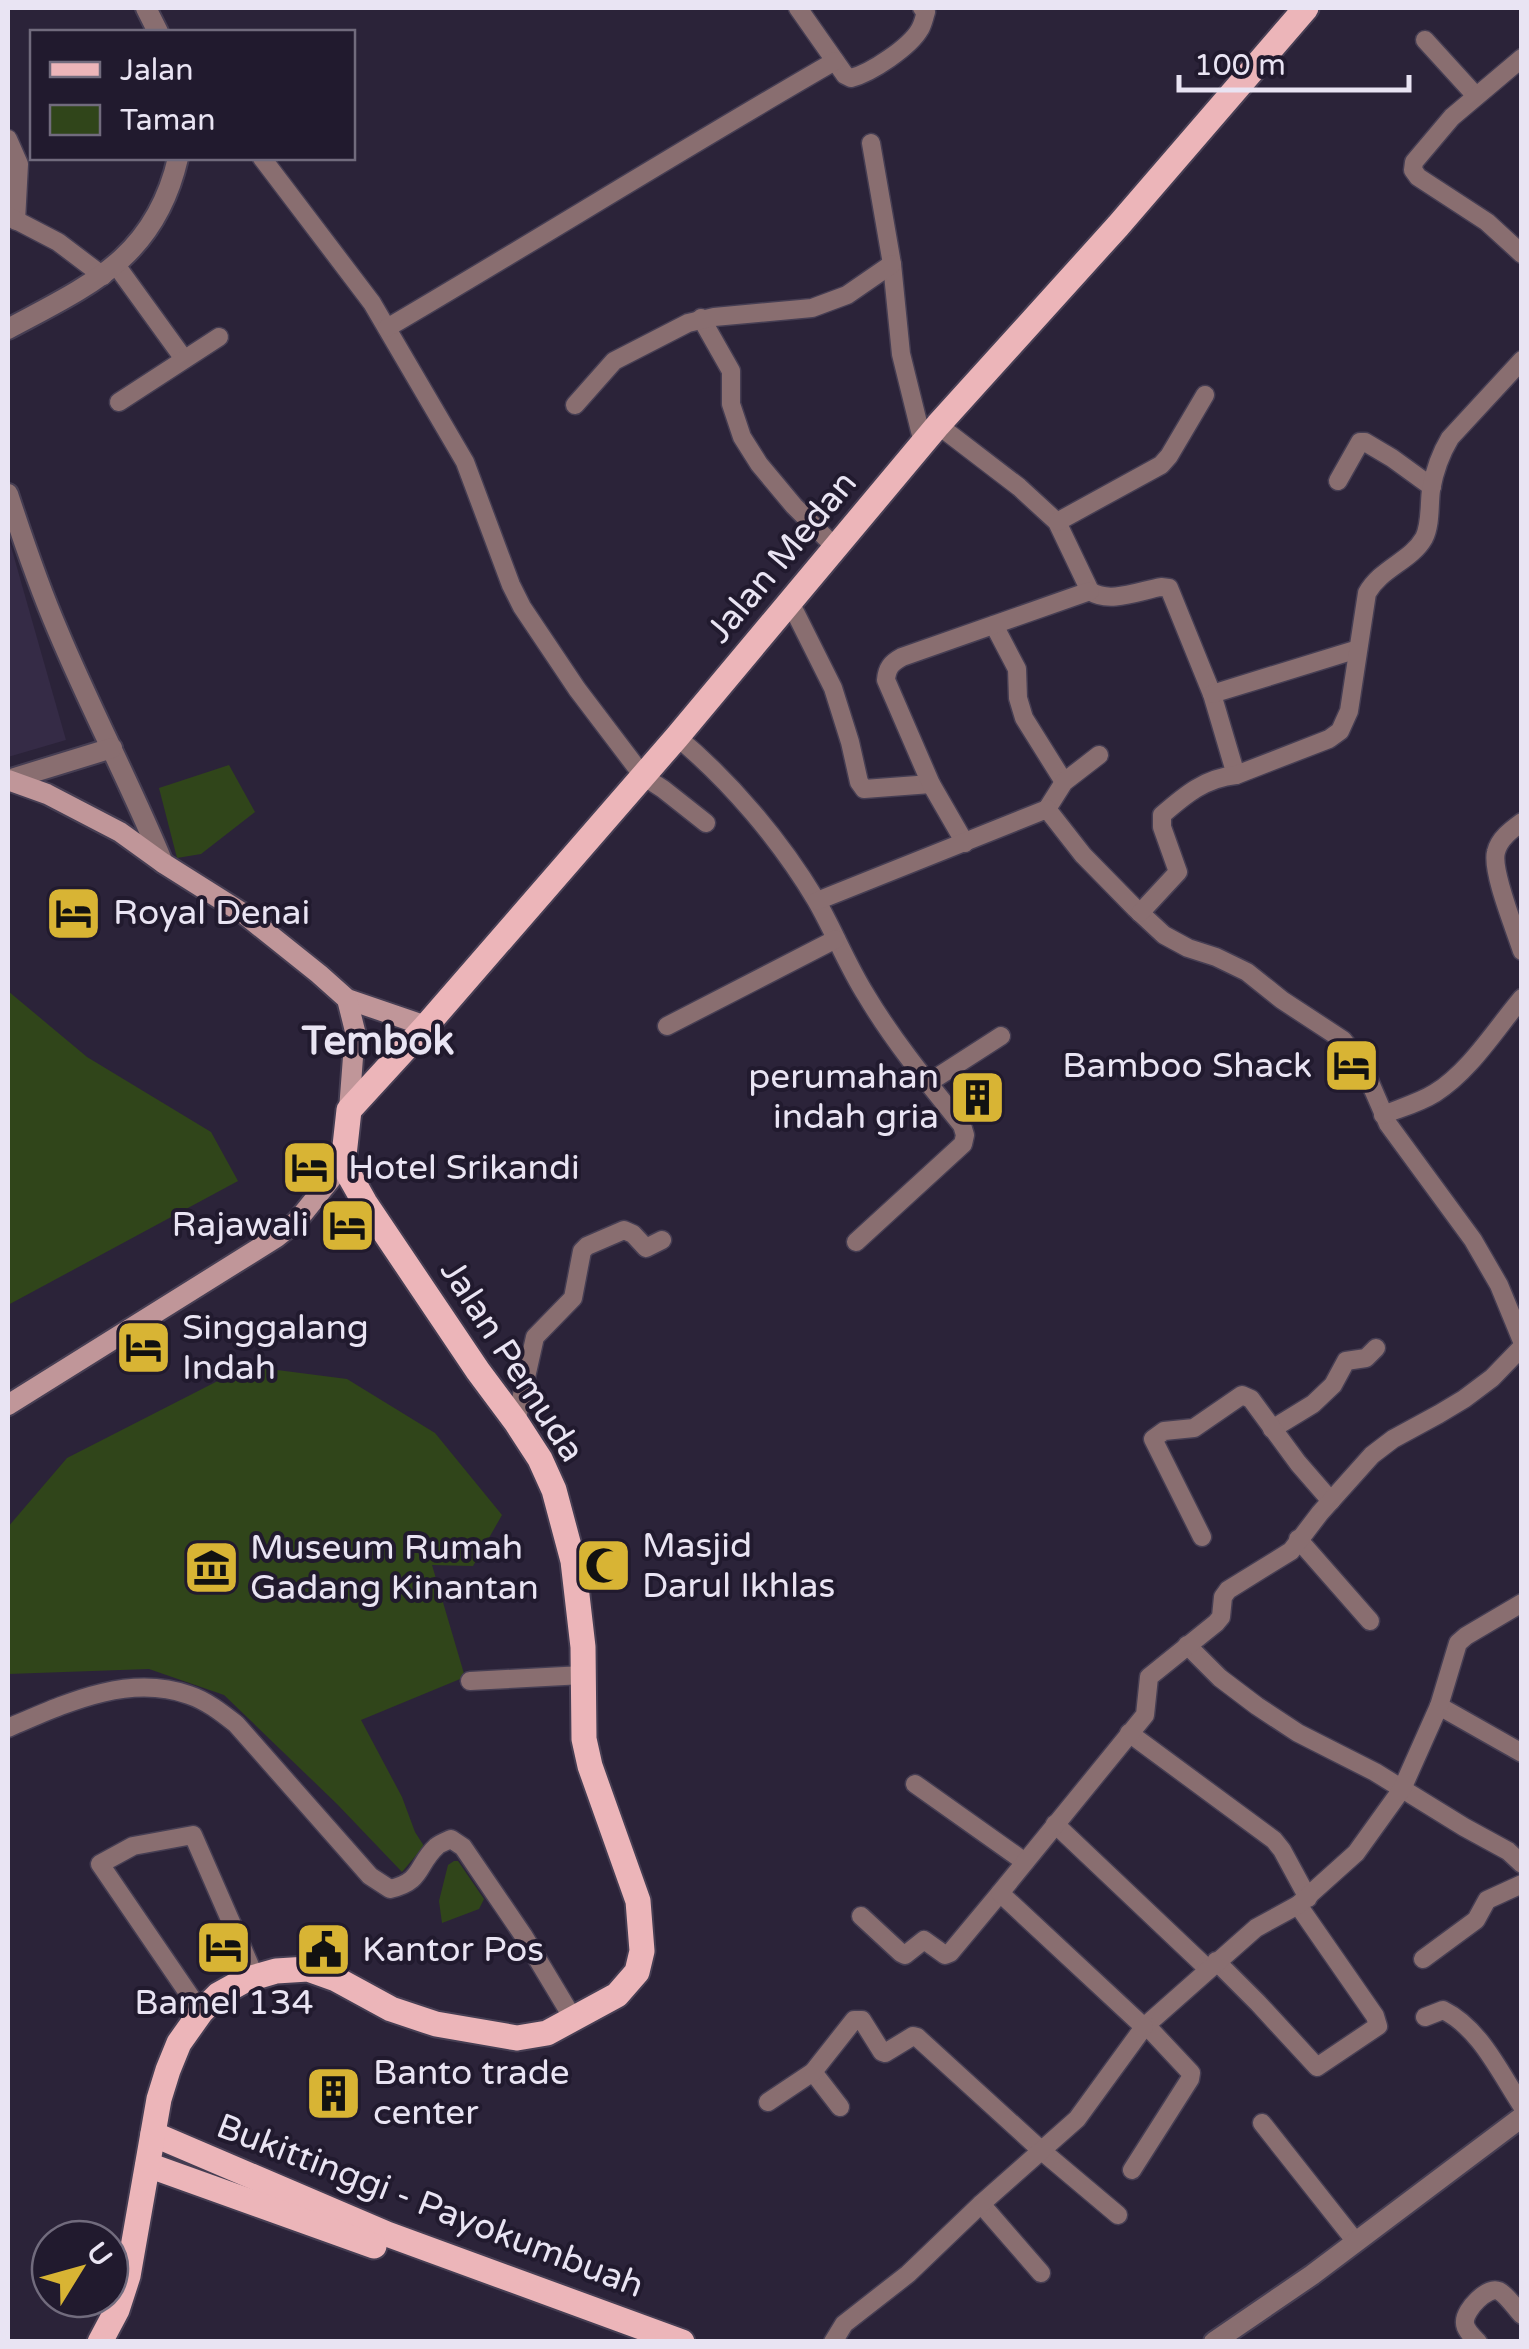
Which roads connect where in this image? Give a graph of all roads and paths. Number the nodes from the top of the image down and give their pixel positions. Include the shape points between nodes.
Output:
1 (798, 8) edge
2 (922, 8) edge
3 (1306, 8) edge
4 (1425, 40) dead end
5 (1522, 58) edge
6 (835, 60) junction
7 (1476, 96) junction
8 (8, 140) edge
9 (871, 143) dead end
10 (177, 160) edge
11 (264, 160) edge
12 (12, 218) edge
13 (1522, 254) edge
14 (892, 264) junction
15 (110, 270) junction
16 (702, 318) junction
17 (8, 328) edge
18 (387, 328) junction
19 (218, 338) dead end
20 (184, 359) junction
21 (1522, 360) edge
22 (1205, 395) dead end
23 (118, 402) dead end
24 (575, 405) dead end
25 (931, 434) junction
26 (1338, 482) dead end
27 (1432, 487) junction
28 (8, 494) edge
29 (1057, 522) junction
30 (835, 547) junction
31 (1090, 591) junction
32 (790, 602) junction
33 (994, 625) junction
34 (1358, 649) junction
35 (1212, 694) junction
36 (677, 736) junction
37 (112, 748) junction
38 (1099, 755) dead end
39 (1236, 775) junction
40 (643, 776) junction
41 (8, 780) edge
42 (1064, 782) junction
43 (931, 784) junction
44 (1047, 809) junction
45 (1522, 822) edge
46 (706, 823) dead end
47 (965, 844) junction
48 (164, 863) junction
49 (816, 902) junction
50 (1140, 914) junction
51 (836, 939) junction
52 (1522, 951) edge
53 (1522, 998) edge
54 (346, 999) junction
55 (426, 1026) junction
56 (666, 1026) dead end
57 (1001, 1036) dead end
58 (928, 1083) junction
59 (348, 1110) junction
60 (1383, 1115) junction
61 (343, 1164) junction
62 (662, 1240) dead end
63 (856, 1242) dead end
64 (1520, 1336) edge
65 (1376, 1348) dead end
66 (8, 1405) edge
67 (516, 1422) junction
68 (1272, 1429) junction
69 (1327, 1496) junction
70 (1202, 1537) dead end
71 (1298, 1539) junction
72 (1522, 1603) edge
73 (1370, 1621) dead end
74 (1187, 1646) junction
75 (583, 1675) junction
76 (470, 1681) dead end
77 (1440, 1706) junction
78 (8, 1728) edge
79 (1129, 1733) junction
80 (1522, 1754) edge
81 (915, 1784) dead end
82 (1402, 1789) junction
83 (1055, 1824) junction
84 (1025, 1862) junction
85 (1522, 1864) edge
86 (1522, 1884) edge
87 (1000, 1894) junction
88 (1303, 1902) junction
89 (861, 1916) dead end
90 (1423, 1960) dead end
91 (1212, 1965) junction
92 (255, 1978) junction
93 (201, 2012) junction
94 (1426, 2017) dead end
95 (574, 2020) junction
96 (1145, 2026) junction
97 (813, 2072) junction
98 (768, 2102) dead end
99 (1522, 2106) edge
100 (840, 2107) dead end
101 (1522, 2118) edge
102 (1262, 2123) dead end
103 (153, 2134) junction
104 (1042, 2151) junction
105 (148, 2165) junction
106 (1132, 2170) dead end
107 (980, 2204) junction
108 (1118, 2215) dead end
109 (1356, 2242) junction
110 (1041, 2273) dead end
111 (1522, 2315) edge
112 (100, 2342) edge
113 (646, 2342) edge
114 (682, 2342) edge
115 (833, 2342) edge
116 (1214, 2342) edge
117 (1478, 2342) edge

1 - 6 street
2 - 6 street via 920,30 877,66 851,78
3 - 25 main road, Jalan Medan
4 - 7 street
5 - 7 street
6 - 18 street
7 - 13 street via 1426,147 1413,170
8 - 12 street via 18,164
9 - 14 street
10 - 15 street via 145,234
11 - 18 street
12 - 15 street
14 - 16 street via 847,295 812,308
14 - 25 street via 902,354
15 - 17 street
15 - 20 street
16 - 24 street via 614,361
16 - 30 street via 731,371 731,404 742,437
18 - 40 street via 465,462 522,607
19 - 20 street
20 - 23 street
21 - 27 street via 1450,438
22 - 29 street via 1161,465
25 - 29 street via 1019,487
25 - 30 main road, Jalan Medan
26 - 27 street via 1365,442
27 - 34 street via 1424,538 1367,593
28 - 37 street via 58,633
29 - 31 street
30 - 32 main road, Jalan Medan
31 - 33 street
31 - 35 street via 1111,597 1168,588
32 - 36 main road, Jalan Medan
32 - 43 street via 833,688 864,790
33 - 42 street via 1017,670 1024,718
33 - 43 street via 902,658 887,670
34 - 35 street
34 - 39 street via 1340,731
35 - 39 street
36 - 40 main road, Jalan Medan
36 - 49 street via 735,792
37 - 41 street
37 - 48 street
38 - 42 street
39 - 50 street via 1201,784 1162,816 1178,872
40 - 46 street
40 - 55 main road, Jalan Medan
41 - 48 main road via 80,810
42 - 44 street
43 - 47 street
44 - 47 street
44 - 50 street
45 - 52 street via 1496,849 1495,866
47 - 49 street
48 - 54 main road via 244,914
49 - 51 street
50 - 60 street via 1164,936 1248,972 1343,1040 1362,1064
51 - 56 street
51 - 58 street via 869,1000
53 - 60 street via 1452,1080
54 - 55 main road
54 - 59 main road via 355,1032
55 - 59 main road, Jalan Medan
57 - 58 street
58 - 63 street via 962,1125 962,1144
59 - 61 main road
60 - 64 street via 1473,1240
61 - 66 main road via 277,1237
61 - 67 main road, Jalan Pemuda
62 - 67 street via 646,1248 624,1230 584,1248 573,1298 535,1337
64 - 69 street via 1492,1378 1393,1439
65 - 68 street via 1366,1358 1346,1361 1313,1404
67 - 75 main road, Jalan Pemuda via 554,1490 568,1538
68 - 69 street
68 - 70 street via 1242,1395 1194,1428 1164,1430 1153,1439
69 - 71 street
71 - 73 street
71 - 74 street via 1290,1551 1231,1587 1221,1617
72 - 77 street via 1458,1643
74 - 79 street via 1149,1677 1145,1715
74 - 82 street via 1257,1706
75 - 76 street
75 - 95 main road, Jalan Pemuda via 584,1739 638,1901 642,1952 638,1972 617,1994
77 - 80 street
77 - 82 street
78 - 95 street via 97,1692 164,1689 190,1695 236,1724 370,1876 390,1888 417,1876 437,1845 451,1839 463,1848
79 - 83 street
79 - 88 street via 1274,1840
81 - 84 street
82 - 85 street
82 - 88 street via 1356,1853
83 - 84 street
83 - 91 street
84 - 87 street
86 - 90 street via 1487,1900 1476,1920
87 - 89 street via 945,1955 924,1940 901,1954
87 - 96 street
88 - 91 street via 1256,1928
88 - 91 street via 1375,2016 1378,2026 1369,2034 1317,2067 1258,2002
91 - 96 street
92 - 93 main road, Jalan Pemuda
92 - 93 street via 194,1834 133,1846 100,1864
92 - 95 main road, Jalan Pemuda via 308,1969 436,2024 517,2038
93 - 103 main road, Jalan Pemuda via 168,2070
94 - 99 street via 1443,2010 1452,2015 1481,2043
96 - 104 street via 1084,2112
96 - 106 street via 1192,2073
97 - 98 street
97 - 100 street
97 - 104 street via 854,2020 862,2020 885,2053 918,2037
101 - 109 street
102 - 109 street
103 - 105 main road, Jalan Pemuda
103 - 114 main road, Bukittinggi - Payokumbuah via 387,2234
104 - 107 street
104 - 108 street
105 - 112 main road, Jalan Pemuda via 128,2276
105 - 113 main road
107 - 110 street
107 - 115 street via 844,2324
109 - 116 street
111 - 117 street via 1501,2292 1489,2290 1465,2317

